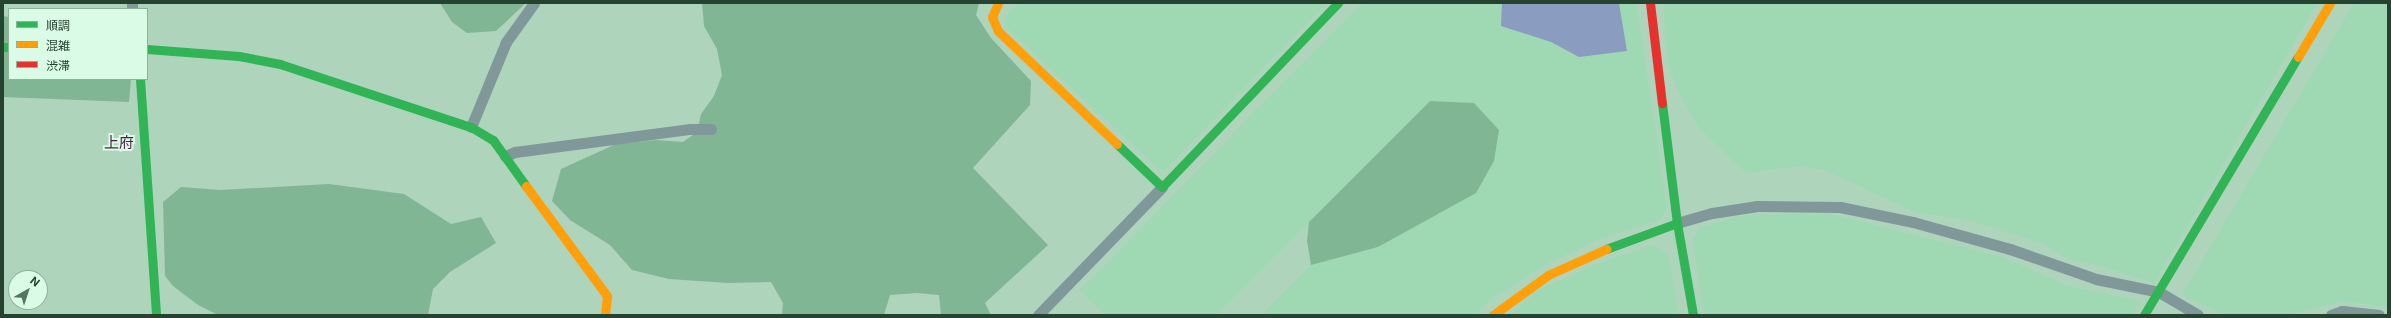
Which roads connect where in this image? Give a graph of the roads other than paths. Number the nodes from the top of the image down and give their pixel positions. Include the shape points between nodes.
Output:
1 (534, 3) edge
2 (998, 3) edge
3 (1338, 3) edge
4 (1650, 3) edge
5 (2330, 3) edge
6 (148, 49) edge
7 (140, 80) edge
8 (471, 127) junction
9 (711, 129) dead end
10 (505, 156) junction
11 (1162, 187) junction
12 (1677, 224) junction
13 (2159, 292) junction
14 (156, 315) edge
15 (605, 315) edge
16 (1038, 315) edge
17 (1493, 315) edge
18 (1692, 315) edge
19 (2144, 315) edge
20 (2198, 315) edge
21 (2331, 315) edge
22 (2378, 315) edge

1 - 8 street via 506,42
2 - 11 street via 992,17 998,30
3 - 11 street
4 - 12 street
5 - 13 street
6 - 8 street via 239,56 280,64
7 - 14 street
8 - 10 street via 493,140
9 - 10 street via 659,133 515,152
10 - 15 street via 607,296
11 - 16 street
12 - 13 street via 1712,213 1757,206 1840,207 1913,222 2010,249 2096,279
12 - 17 street via 1595,253 1548,275
12 - 18 street
13 - 19 street
13 - 20 street
21 - 22 street via 2342,311

